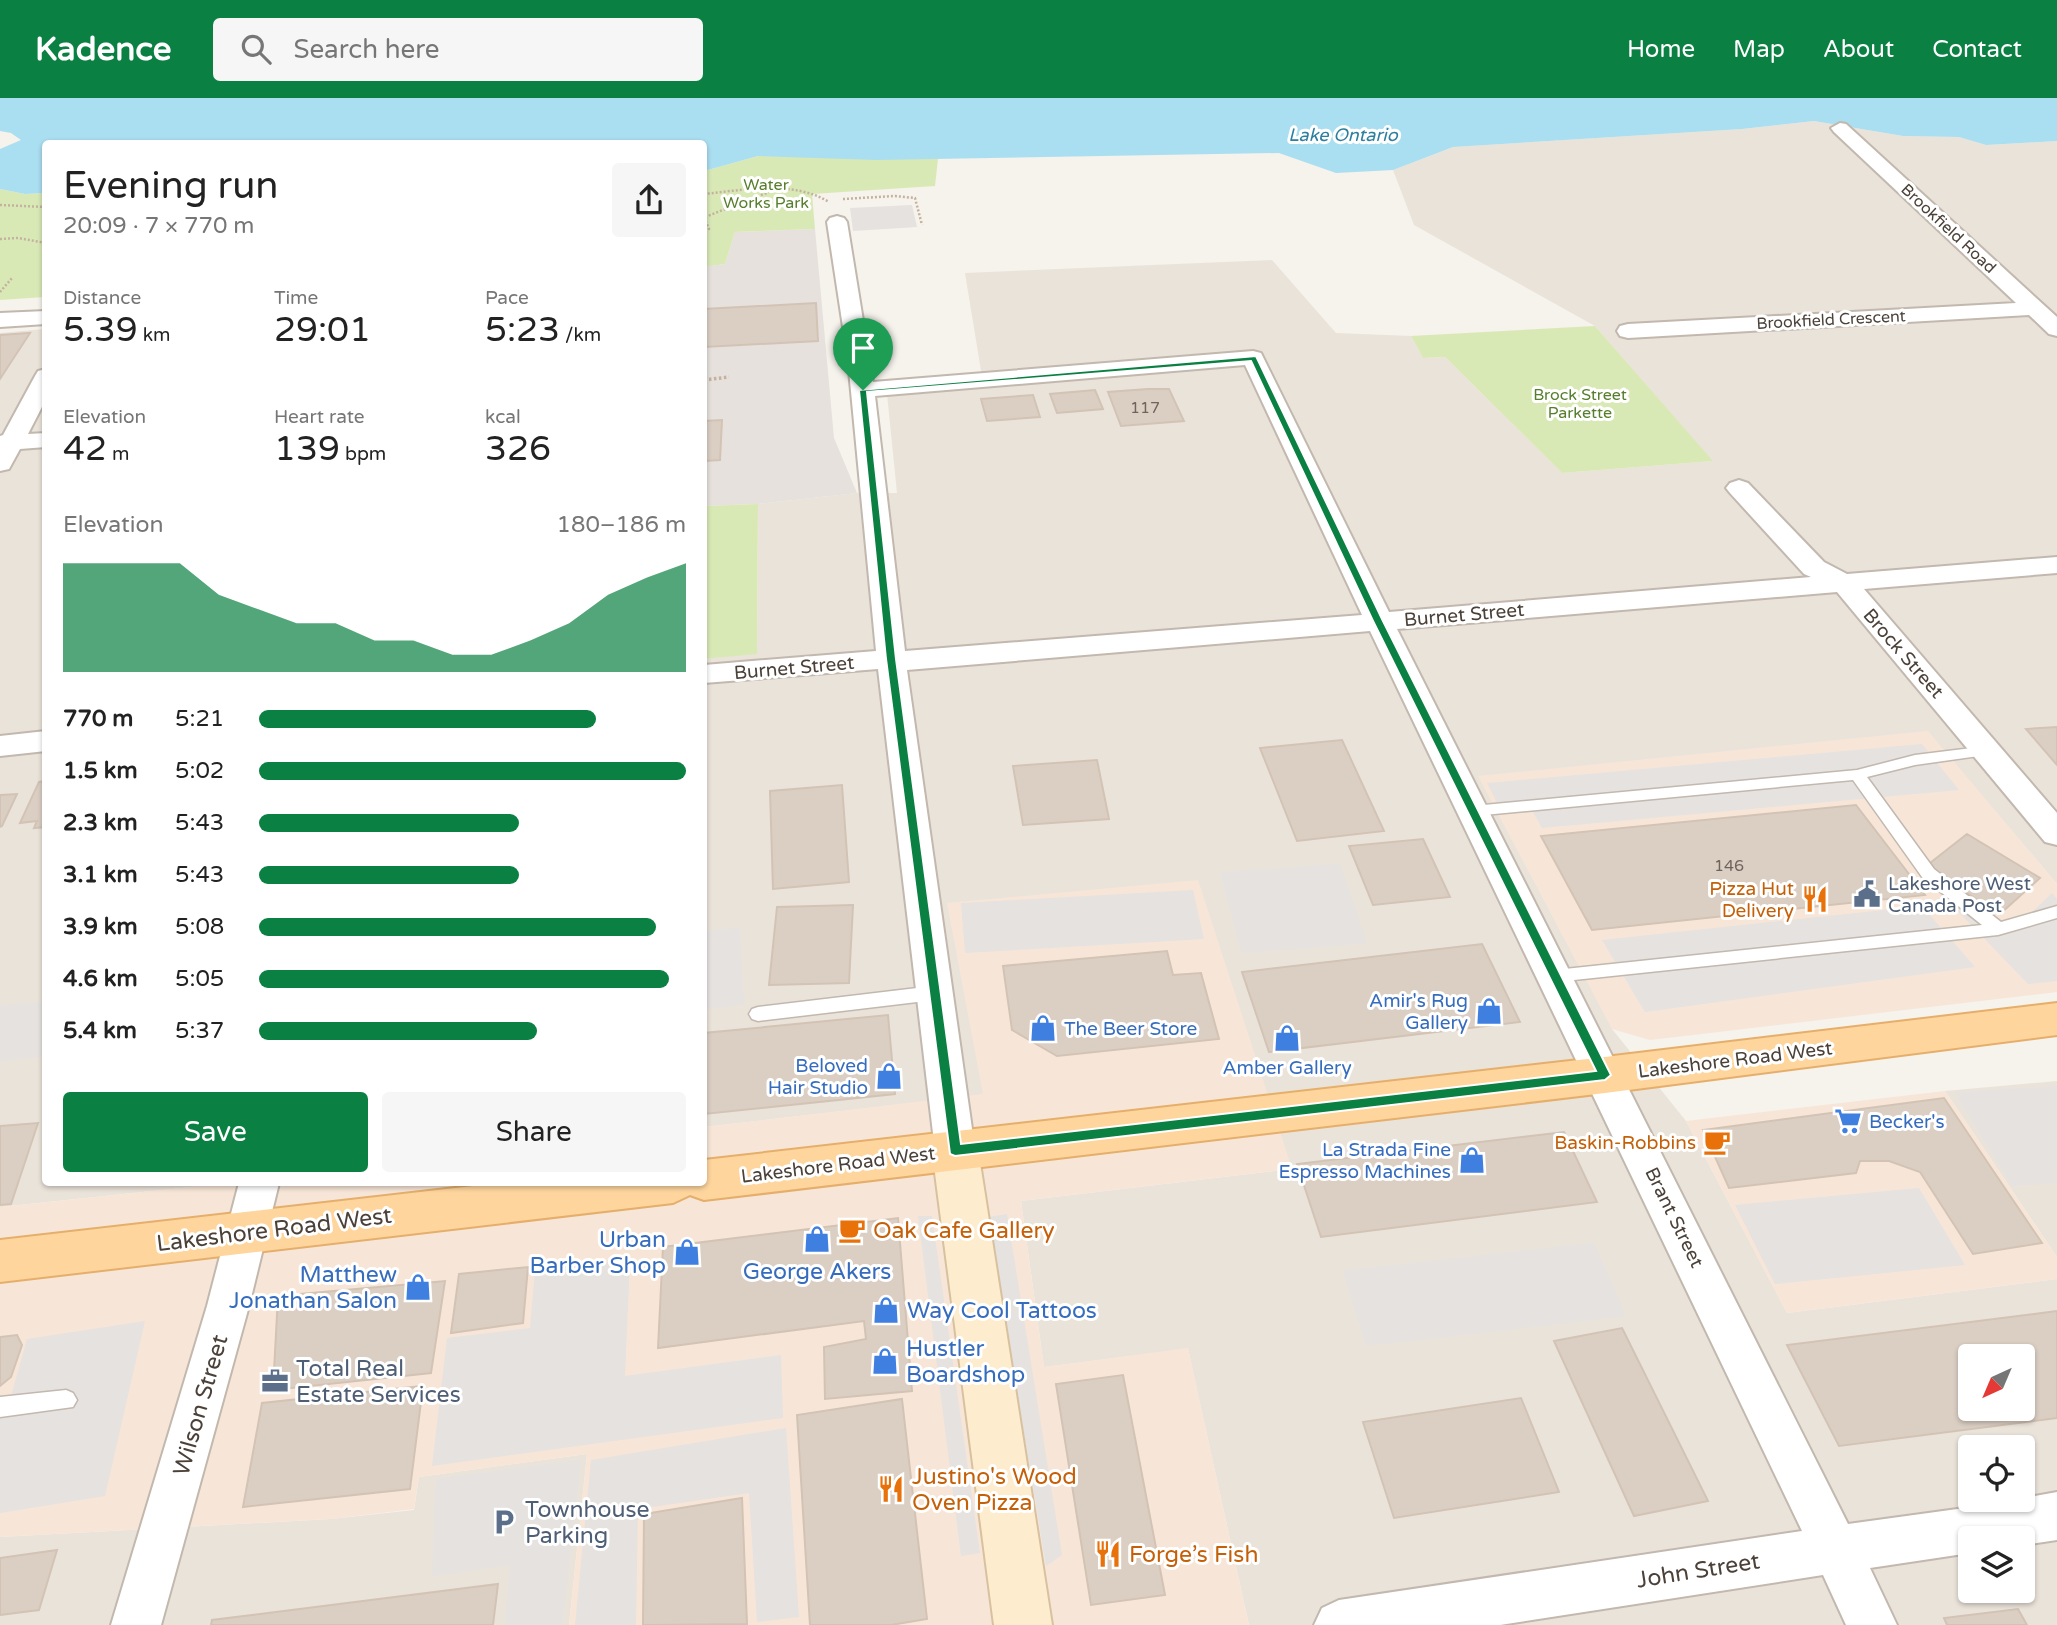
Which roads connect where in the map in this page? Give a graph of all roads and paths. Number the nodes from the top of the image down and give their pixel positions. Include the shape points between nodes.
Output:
1 (1840, 128) dead end
2 (772, 191) junction
3 (707, 194) edge
4 (0, 205) edge
5 (42, 207) edge
6 (832, 211) junction
7 (707, 216) edge
8 (922, 225) dead end
9 (0, 239) edge
10 (42, 242) edge
11 (12, 278) dead end
12 (0, 292) edge
13 (2035, 308) junction
14 (42, 317) edge
15 (0, 320) edge
16 (2057, 329) edge
17 (1628, 331) dead end
18 (729, 377) dead end
19 (707, 380) edge
20 (42, 383) edge
21 (863, 390) junction
22 (42, 441) edge
23 (4, 450) edge
24 (1739, 488) dead end
25 (2057, 565) edge
26 (1845, 584) junction
27 (1378, 621) junction
28 (891, 659) junction
29 (707, 674) edge
30 (42, 741) edge
31 (0, 746) edge
32 (1988, 751) junction
33 (1857, 775) junction
34 (1473, 811) junction
35 (2056, 831) edge
36 (2057, 912) edge
37 (1998, 929) junction
38 (1555, 976) junction
39 (934, 993) junction
40 (758, 1014) dead end
41 (2057, 1019) edge
42 (1605, 1075) junction
43 (955, 1150) junction
44 (707, 1180) edge
45 (257, 1186) edge
46 (647, 1186) edge
47 (247, 1233) junction
48 (0, 1261) edge
49 (66, 1400) dead end
50 (0, 1407) edge
51 (2057, 1516) edge
52 (1836, 1549) junction
53 (136, 1625) edge
54 (1023, 1625) edge
55 (1339, 1625) edge
56 (1872, 1625) edge

1 - 13 street, Brookfield Road
2 - 3 path
2 - 6 path via 807,191
2 - 7 path
4 - 5 path
6 - 8 path via 895,196 915,198
6 - 21 street
9 - 10 path
11 - 12 path
13 - 16 street, Brookfield Road
13 - 17 street, Brookfield Crescent
14 - 15 street
18 - 19 path
20 - 23 street
21 - 27 street, Brant Street via 1253,358
21 - 28 street
22 - 23 street
24 - 26 street, Brock Street via 1814,568
25 - 26 street, Burnet Street
26 - 27 street, Burnet Street
26 - 32 street, Brock Street
27 - 28 street, Burnet Street via 925,660
27 - 34 street, Brant Street
28 - 29 street, Burnet Street
28 - 39 street
30 - 31 street
32 - 33 lane via 1914,760
32 - 35 street, Brock Street
33 - 34 lane
33 - 37 lane via 1928,873
34 - 38 street, Brant Street
36 - 37 lane
37 - 38 lane
38 - 42 street, Brant Street
39 - 40 lane
39 - 43 street
41 - 42 main road, Lakeshore Road West
42 - 43 main road, Lakeshore Road West
42 - 52 street, Brant Street
43 - 44 main road, Lakeshore Road West
43 - 54 main road
45 - 47 street, Wilson Street
46 - 47 main road, Lakeshore Road West
47 - 48 main road, Lakeshore Road West
47 - 53 street, Wilson Street
49 - 50 lane
51 - 52 street, John Street
52 - 55 street, John Street
52 - 56 street, Brant Street

